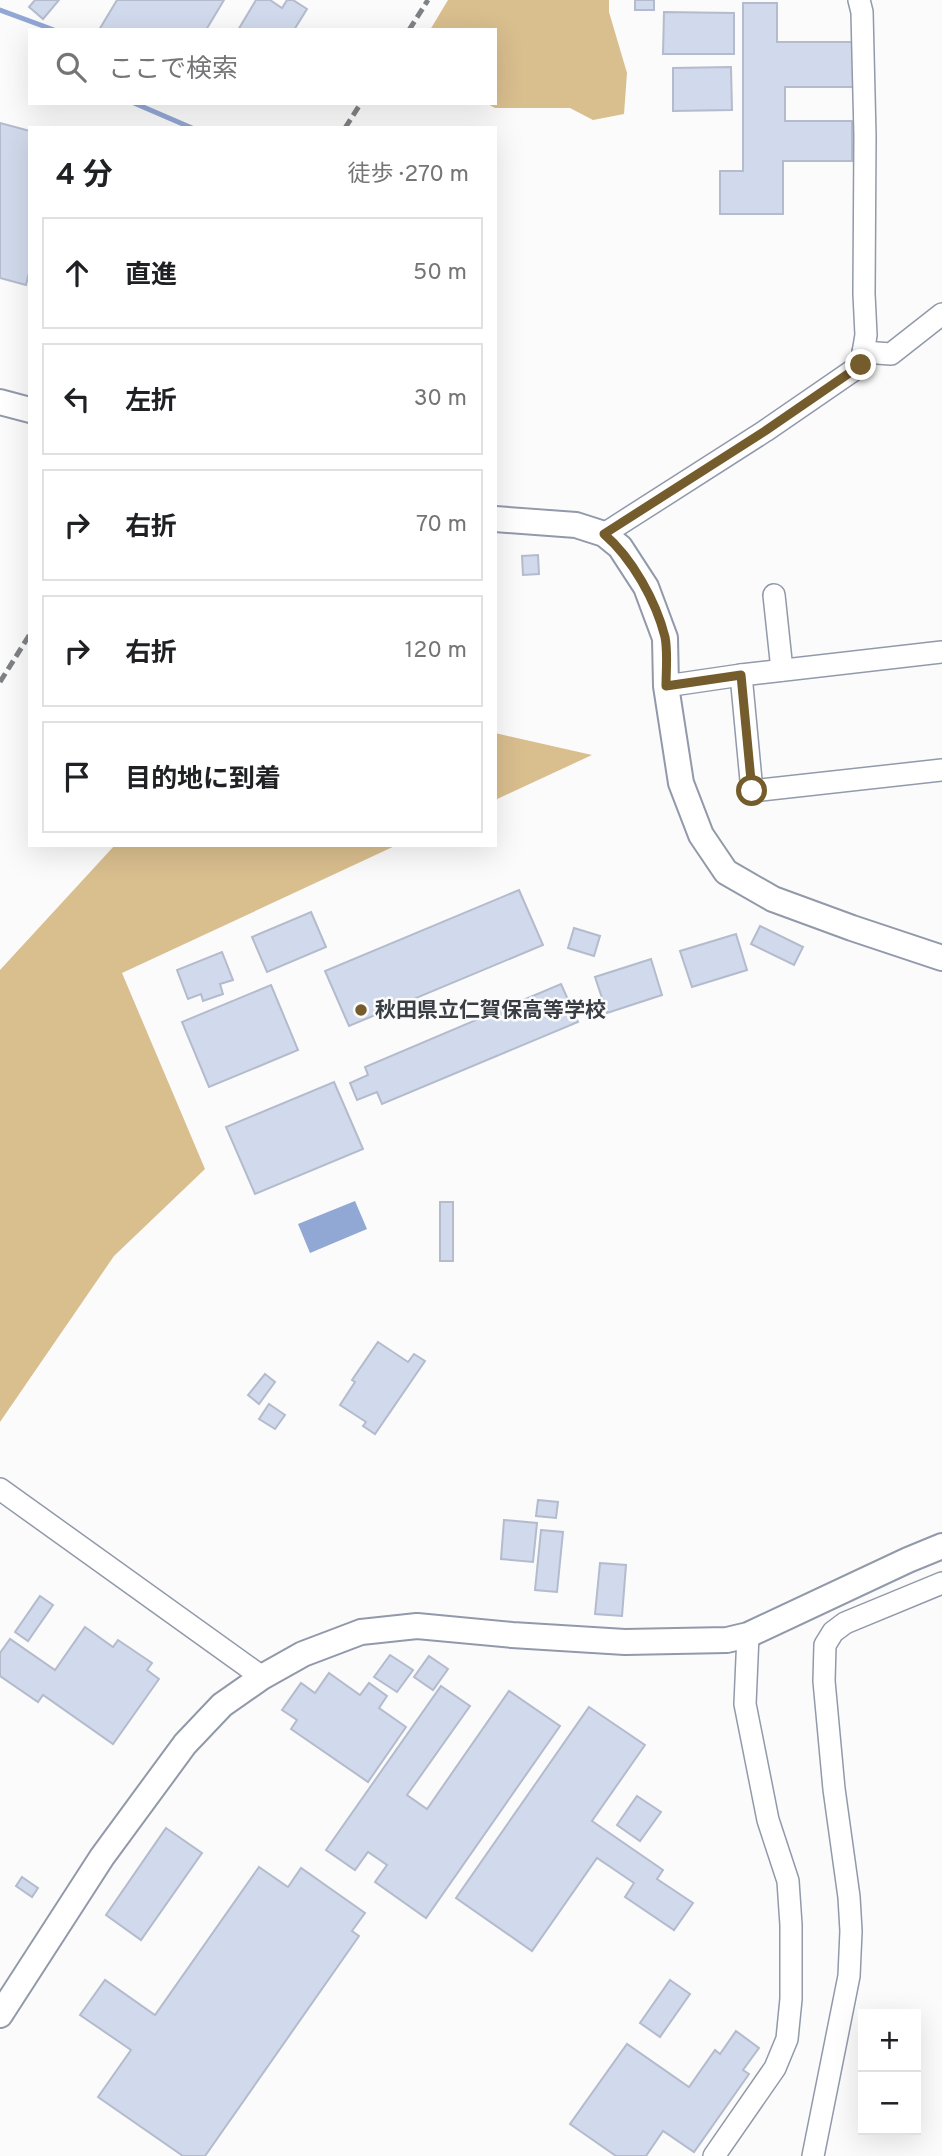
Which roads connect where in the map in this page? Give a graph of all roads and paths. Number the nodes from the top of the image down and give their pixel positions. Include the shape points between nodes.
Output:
1 (859, 0) edge
2 (942, 314) edge
3 (863, 352) junction
4 (0, 402) edge
5 (28, 409) edge
6 (497, 519) edge
7 (604, 534) junction
8 (774, 595) dead end
9 (942, 652) edge
10 (782, 670) junction
11 (741, 675) junction
12 (666, 686) junction
13 (942, 770) edge
14 (942, 958) edge
15 (0, 1489) edge
16 (942, 1546) edge
17 (942, 1583) edge
18 (748, 1635) junction
19 (262, 1677) junction
20 (0, 2015) edge
21 (714, 2156) edge
22 (813, 2156) edge

1 - 3 street via 865,136
2 - 3 street via 891,354
3 - 7 street via 861,365
4 - 5 street
6 - 7 street via 576,525
7 - 12 street via 620,547 646,587 665,638
8 - 10 street
9 - 10 street
10 - 11 street
11 - 12 street
11 - 13 street via 752,791
12 - 14 street via 681,783 701,835 726,872 773,899
15 - 19 street
16 - 18 street
17 - 22 street via 845,1623 825,1645 824,1681 851,1931 849,1976
18 - 19 street via 727,1640 625,1642 417,1626 361,1632 303,1654
18 - 21 street via 745,1704 768,1820 788,1881 791,1999 787,2039 775,2068
19 - 20 street via 222,1705 185,1744 102,1857

